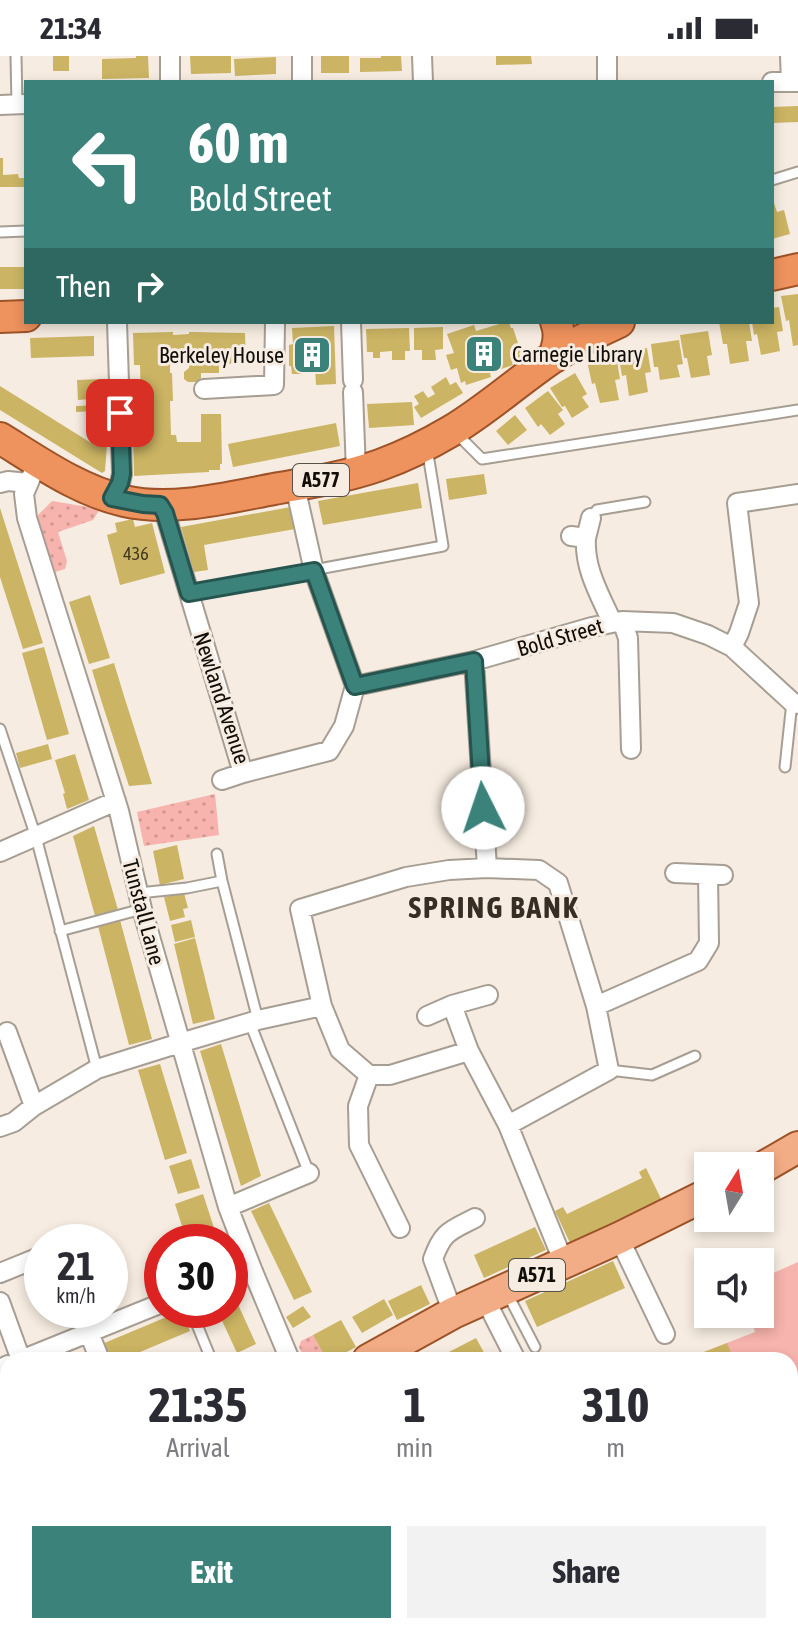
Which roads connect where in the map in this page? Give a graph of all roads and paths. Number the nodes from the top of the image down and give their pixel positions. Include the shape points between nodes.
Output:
1 (16, 56) edge
2 (170, 56) edge
3 (302, 56) edge
4 (422, 56) edge
5 (607, 56) edge
6 (790, 56) edge
7 (170, 80) edge
8 (302, 80) edge
9 (423, 80) edge
10 (607, 80) edge
11 (787, 82) edge
12 (14, 105) edge
13 (798, 172) edge
14 (774, 179) edge
15 (24, 231) edge
16 (0, 232) edge
17 (798, 269) edge
18 (774, 275) edge
19 (24, 316) edge
20 (0, 317) edge
21 (117, 324) edge
22 (275, 324) edge
23 (351, 324) edge
24 (557, 324) edge
25 (609, 324) edge
26 (588, 328) edge
27 (554, 357) junction
28 (204, 389) dead end
29 (798, 410) edge
30 (453, 430) junction
31 (0, 438) edge
32 (426, 445) junction
33 (33, 472) junction
34 (356, 472) junction
35 (0, 483) edge
36 (295, 486) junction
37 (798, 494) edge
38 (112, 498) junction
39 (645, 502) dead end
40 (160, 505) junction
41 (591, 518) joint
42 (314, 571) junction
43 (189, 593) junction
44 (617, 622) junction
45 (732, 647) junction
46 (474, 661) junction
47 (355, 686) junction
48 (795, 703) edge
49 (0, 729) edge
50 (631, 749) dead end
51 (785, 767) dead end
52 (243, 773) junction
53 (222, 780) dead end
54 (116, 801) junction
55 (36, 837) junction
56 (0, 852) edge
57 (217, 854) dead end
58 (487, 868) junction
59 (675, 873) dead end
60 (222, 881) junction
61 (140, 901) junction
62 (60, 931) junction
63 (488, 995) dead end
64 (452, 1005) junction
65 (322, 1006) junction
66 (596, 1006) junction
67 (427, 1016) dead end
68 (254, 1022) junction
69 (10, 1031) edge
70 (180, 1043) junction
71 (469, 1051) junction
72 (695, 1056) dead end
73 (97, 1069) junction
74 (609, 1070) junction
75 (369, 1075) junction
76 (34, 1106) junction
77 (508, 1125) junction
78 (0, 1127) edge
79 (798, 1147) edge
80 (774, 1161) edge
81 (309, 1173) joint
82 (694, 1201) edge
83 (228, 1207) junction
84 (475, 1218) dead end
85 (400, 1228) dead end
86 (619, 1238) junction
87 (24, 1263) edge
88 (564, 1263) junction
89 (252, 1269) junction
90 (248, 1270) edge
91 (0, 1273) edge
92 (495, 1294) junction
93 (0, 1302) edge
94 (144, 1310) edge
95 (453, 1313) junction
96 (198, 1328) edge
97 (89, 1333) junction
98 (665, 1334) dead end
99 (535, 1347) dead end
100 (18, 1352) edge
101 (41, 1352) edge
102 (97, 1352) edge
103 (208, 1352) edge
104 (287, 1352) edge
105 (382, 1352) edge
106 (513, 1352) edge

1 - 12 lane
2 - 7 street
3 - 8 street
4 - 9 street
5 - 10 street
6 - 11 street
13 - 14 lane
15 - 16 lane
17 - 18 highway
19 - 20 highway
21 - 38 street via 122,474
22 - 28 street via 274,385
23 - 34 street
24 - 27 highway
25 - 26 highway, A577
26 - 27 highway, A577
27 - 30 highway, A577
29 - 30 lane via 482,459
30 - 32 highway, A577
31 - 33 highway, A577
32 - 34 highway, A577
32 - 42 lane via 443,546
33 - 35 street
33 - 38 highway, A577
33 - 54 street, Tunstall Lane via 24,494 27,518
34 - 36 highway, A577
36 - 40 highway, A577
36 - 42 street
37 - 45 street via 737,503 749,603
38 - 40 highway, A577
39 - 41 lane via 597,510
40 - 43 street, Newland Avenue
41 - 44 street via 579,537 590,574
42 - 43 lane
42 - 47 street
43 - 52 street, Newland Avenue
44 - 45 street, Bold Street via 673,623
44 - 46 street, Bold Street
44 - 50 street via 628,638
45 - 48 street, Bold Street
46 - 47 street, Bold Street
46 - 58 street
47 - 52 street, Newland Avenue via 344,726 329,751
48 - 51 lane, Bold Street
49 - 55 lane
52 - 53 street
54 - 55 street
54 - 61 street, Tunstall Lane
55 - 56 street
55 - 62 lane
57 - 60 lane
58 - 65 street via 406,877 300,909
58 - 66 street via 539,870 558,883
59 - 66 street via 716,875 709,943 698,961
60 - 61 lane
60 - 68 lane
61 - 62 lane
61 - 70 street, Tunstall Lane
62 - 73 lane
63 - 64 street
64 - 67 street
64 - 71 street
65 - 68 street
65 - 75 street via 340,1050
66 - 74 street
68 - 70 street
68 - 81 lane
69 - 76 street
70 - 73 street
70 - 83 street, Tunstall Lane
71 - 75 street via 390,1075
71 - 77 street
72 - 74 lane via 652,1075
73 - 76 street
74 - 77 street
75 - 85 street via 358,1106 359,1145
76 - 78 street
77 - 88 street
79 - 80 main road
81 - 83 street
82 - 86 main road, A571
83 - 89 street, Tunstall Lane
84 - 95 street via 445,1234 433,1259
86 - 88 main road, A571
86 - 98 street
87 - 91 street
88 - 92 main road, A571
89 - 90 street
89 - 104 street, Tunstall Lane
92 - 95 main road, A571
92 - 99 lane
92 - 106 street
93 - 100 street
94 - 97 street
95 - 105 main road, A571
96 - 103 lane
97 - 101 street
97 - 102 street

